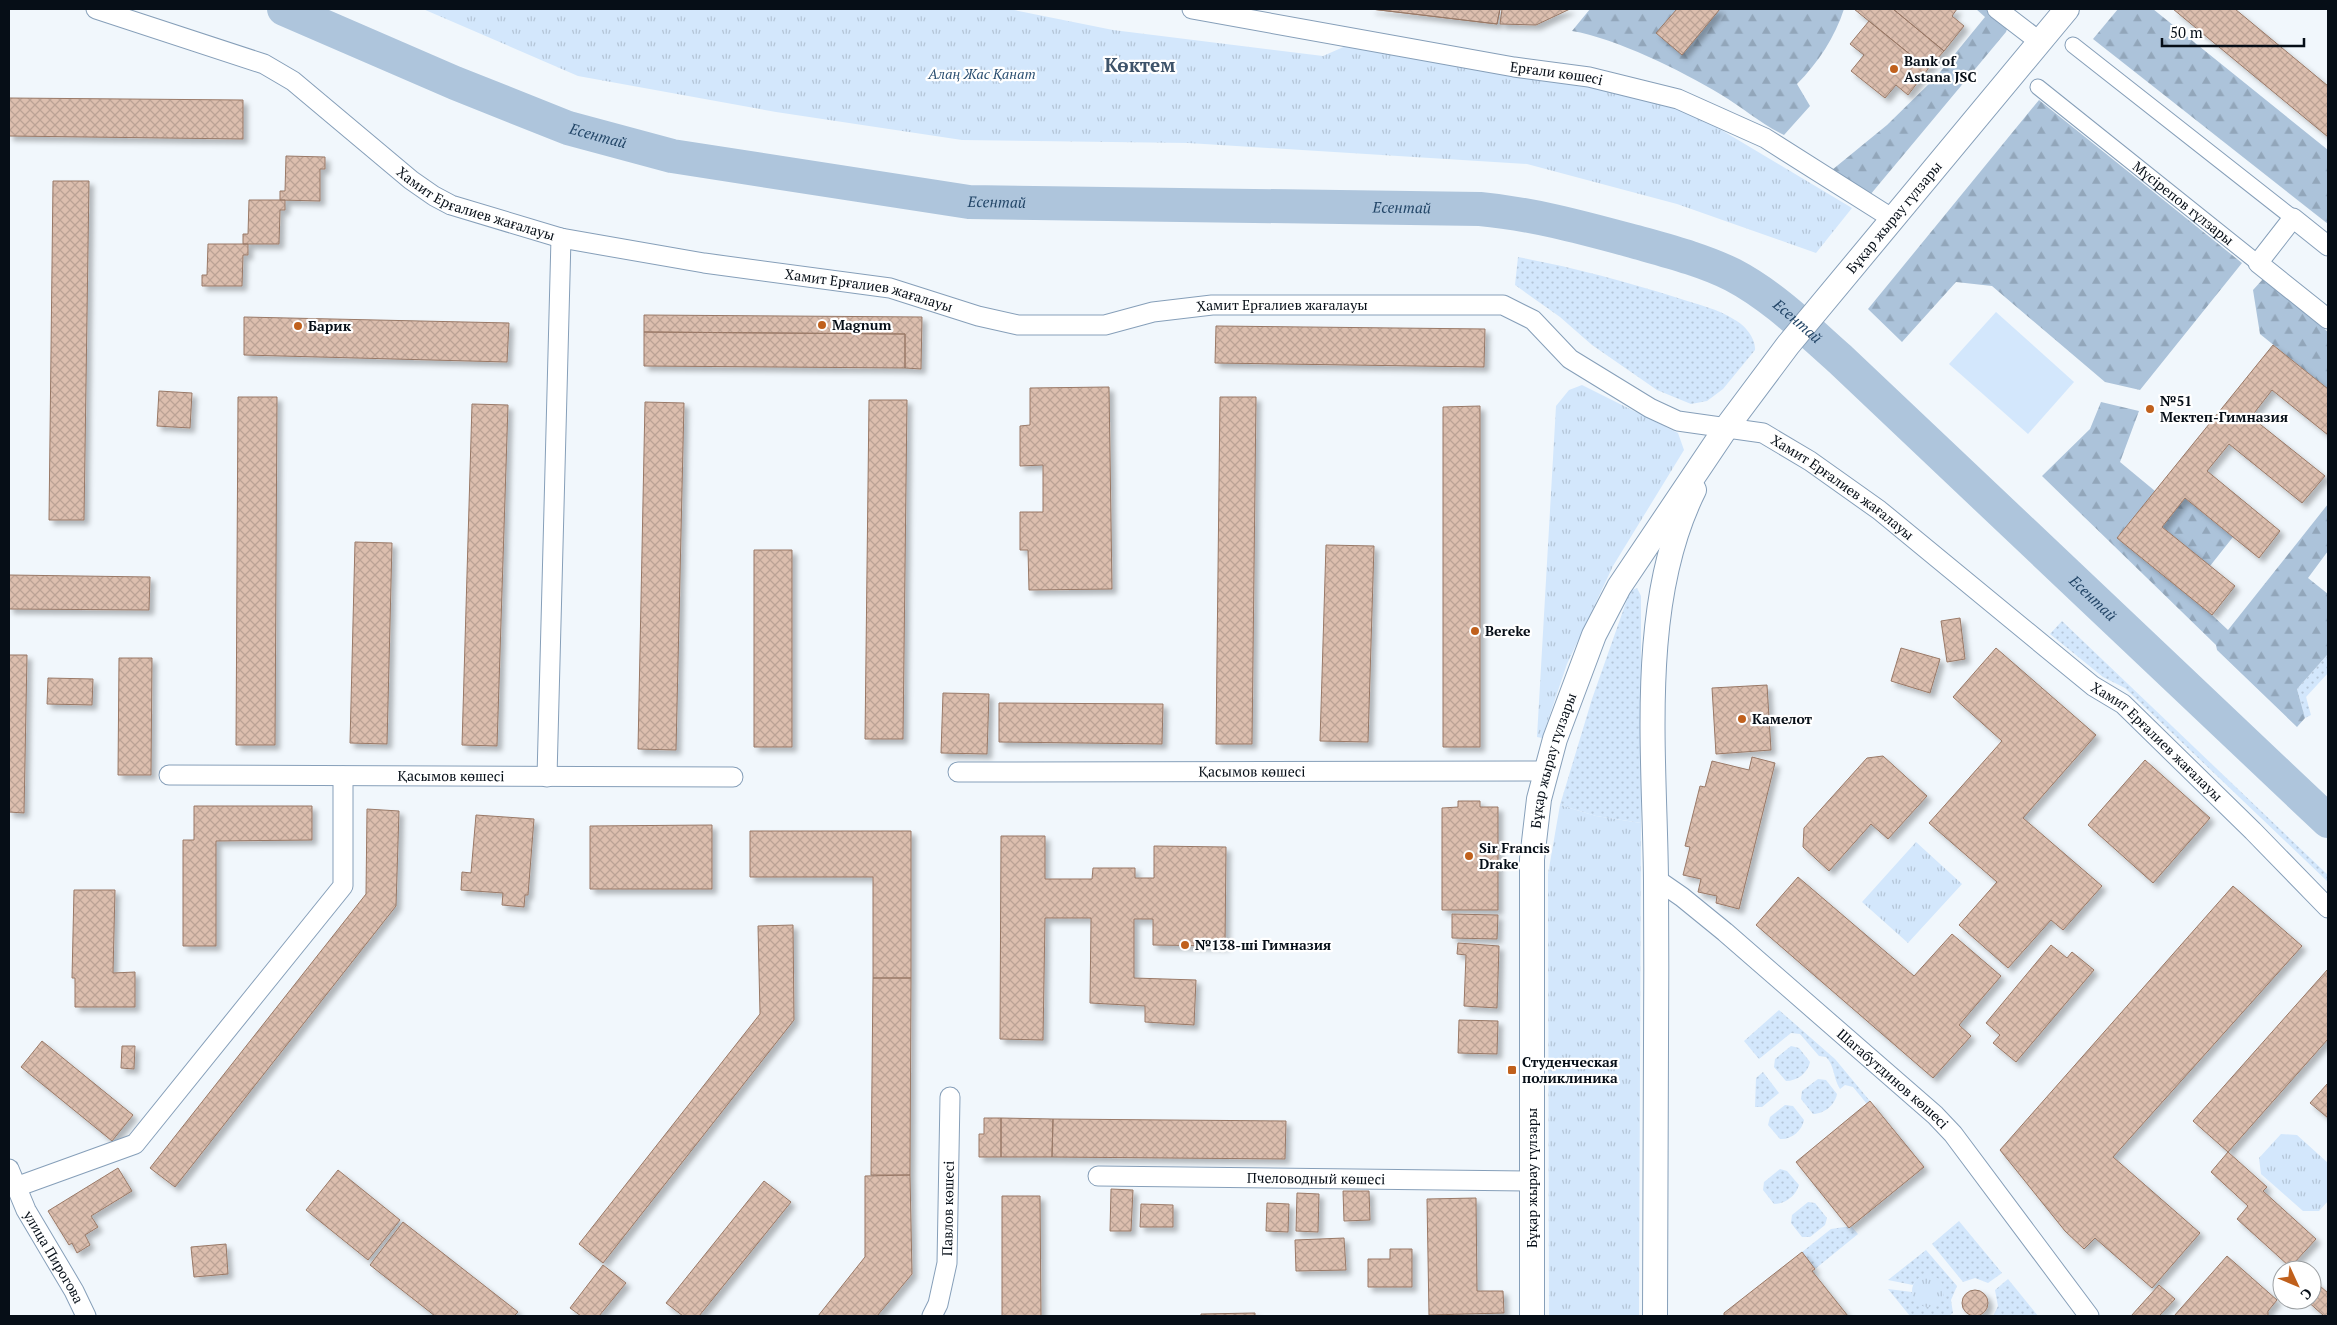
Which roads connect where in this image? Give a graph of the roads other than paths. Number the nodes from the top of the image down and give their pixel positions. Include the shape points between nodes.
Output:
1 (96, 9) edge
2 (1192, 9) edge
3 (1997, 9) edge
4 (2060, 11) edge
5 (2040, 42) junction
6 (2073, 45) dead end
7 (2038, 87) dead end
8 (2293, 218) junction
9 (1892, 219) junction
10 (561, 238) junction
11 (2328, 246) edge
12 (2258, 264) junction
13 (2328, 319) edge
14 (1726, 428) junction
15 (1639, 557) junction
16 (1665, 571) junction
17 (1546, 771) junction
18 (958, 772) dead end
19 (169, 775) dead end
20 (343, 776) junction
21 (547, 777) junction
22 (733, 777) dead end
23 (1656, 879) junction
24 (2328, 908) edge
25 (950, 1097) dead end
26 (9, 1169) edge
27 (1098, 1176) dead end
28 (1533, 1181) junction
29 (16, 1187) junction
30 (86, 1316) edge
31 (932, 1316) edge
32 (1532, 1316) edge
33 (1655, 1316) edge
34 (2089, 1316) edge

1 - 10 street, Хамит Ерғалиев жағалауы via 264,64 294,81 434,196 451,205
2 - 9 street, Ерғали көшесі via 1514,68 1589,76 1678,99 1765,138
3 - 5 street
4 - 5 street, Бұқар жырау гүлзары
5 - 9 street, Бұқар жырау гүлзары
6 - 8 street
7 - 12 street, Мүсірепов гүлзары
8 - 11 street
8 - 12 street
9 - 14 street, Бұқар жырау гүлзары via 1788,345
10 - 14 street, Хамит Ерғалиев жағалауы via 704,263 890,288 1018,325 1105,325 1153,312 1212,305 1504,305 1533,320 1570,359 1650,408 1678,421
10 - 21 street
12 - 13 street, Мүсірепов гүлзары
14 - 15 street, Бұқар жырау гүлзары
14 - 16 street, Бұқар жырау гүлзары via 1689,500
14 - 24 street, Хамит Ерғалиев жағалауы via 1763,433 1880,510 2093,686 2123,704
15 - 16 street
15 - 17 street, Бұқар жырау гүлзары via 1594,635
16 - 23 street, Бұқар жырау гүлзары via 1651,707
17 - 18 street, Қасымов көшесі
17 - 28 street, Бұқар жырау гүлзары via 1539,799 1532,859
19 - 20 street, Қасымов көшесі
20 - 21 street, Қасымов көшесі
20 - 29 street via 343,886 135,1144
21 - 22 street, Қасымов көшесі
23 - 33 street, Бұқар жырау гүлзары
23 - 34 street, Шагабутдинов көшесі via 1725,932 1935,1115 1953,1134
25 - 31 street, Павлов көшесі via 947,1263 938,1304
26 - 29 street, улица Пирогова
27 - 28 street, Пчеловодный көшесі
28 - 32 street, Бұқар жырау гүлзары
29 - 30 street, улица Пирогова

